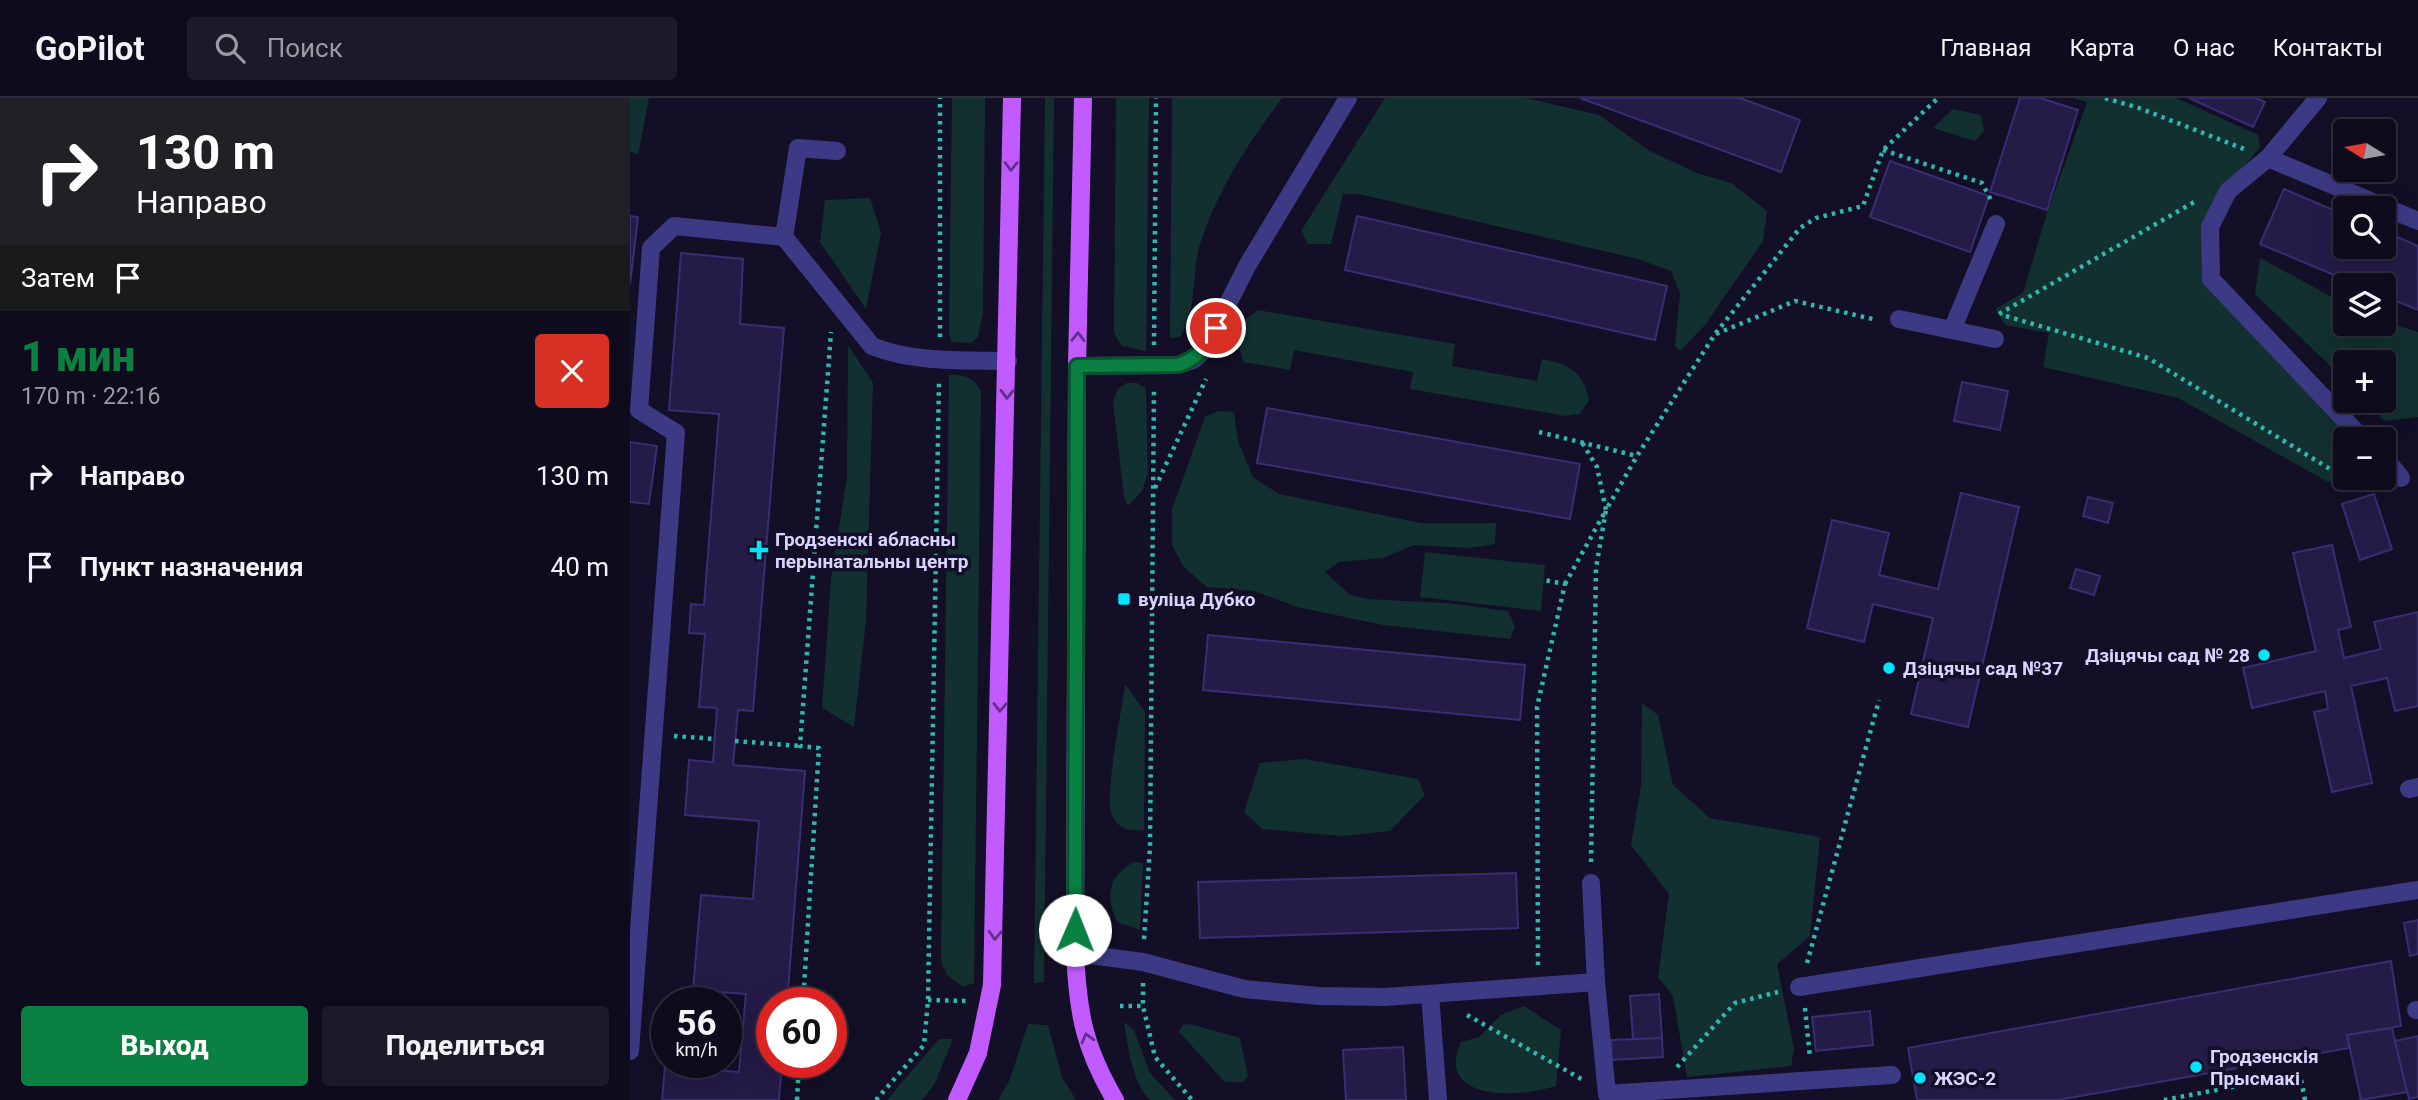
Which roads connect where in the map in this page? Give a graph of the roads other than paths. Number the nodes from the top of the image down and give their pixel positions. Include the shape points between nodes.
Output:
1 (1012, 98) edge
2 (1083, 98) edge
3 (1348, 98) edge
4 (2314, 99) edge
5 (837, 151) dead end
6 (2267, 158) junction
7 (2418, 221) edge
8 (1996, 224) road end
9 (784, 237) junction
10 (1899, 320) road end
11 (1952, 330) junction
12 (1995, 339) dead end
13 (1008, 362) junction
14 (1077, 366) junction
15 (2352, 427) edge
16 (2396, 472) edge
17 (2401, 478) dead end
18 (1591, 883) road end
19 (2418, 890) edge
20 (1075, 953) junction
21 (1596, 982) junction
22 (1802, 987) road end
23 (1430, 994) junction
24 (630, 1051) edge
25 (1892, 1075) dead end
26 (957, 1100) edge
27 (1115, 1100) edge
28 (1438, 1100) edge

1 -> 13 main road
14 -> 2 main road
3 - 14 lane via 1247,267 1205,349 1193,360 1154,367
4 - 6 lane
5 - 9 lane via 798,148
6 - 7 lane
6 - 15 lane via 2228,191 2210,227 2211,279
8 - 11 lane
9 - 13 lane via 872,346 889,354
9 - 24 lane via 674,226 651,248 639,410 676,433
10 - 11 lane
11 - 12 lane
13 -> 26 main road via 992,994 978,1053
14 - 20 main road
16 - 17 lane
18 - 21 lane
19 - 22 lane
20 - 23 lane via 1143,962 1244,989 1319,996
27 -> 20 main road via 1093,1063 1078,1004
21 - 23 lane
21 - 25 lane via 1607,1094
23 - 28 lane

